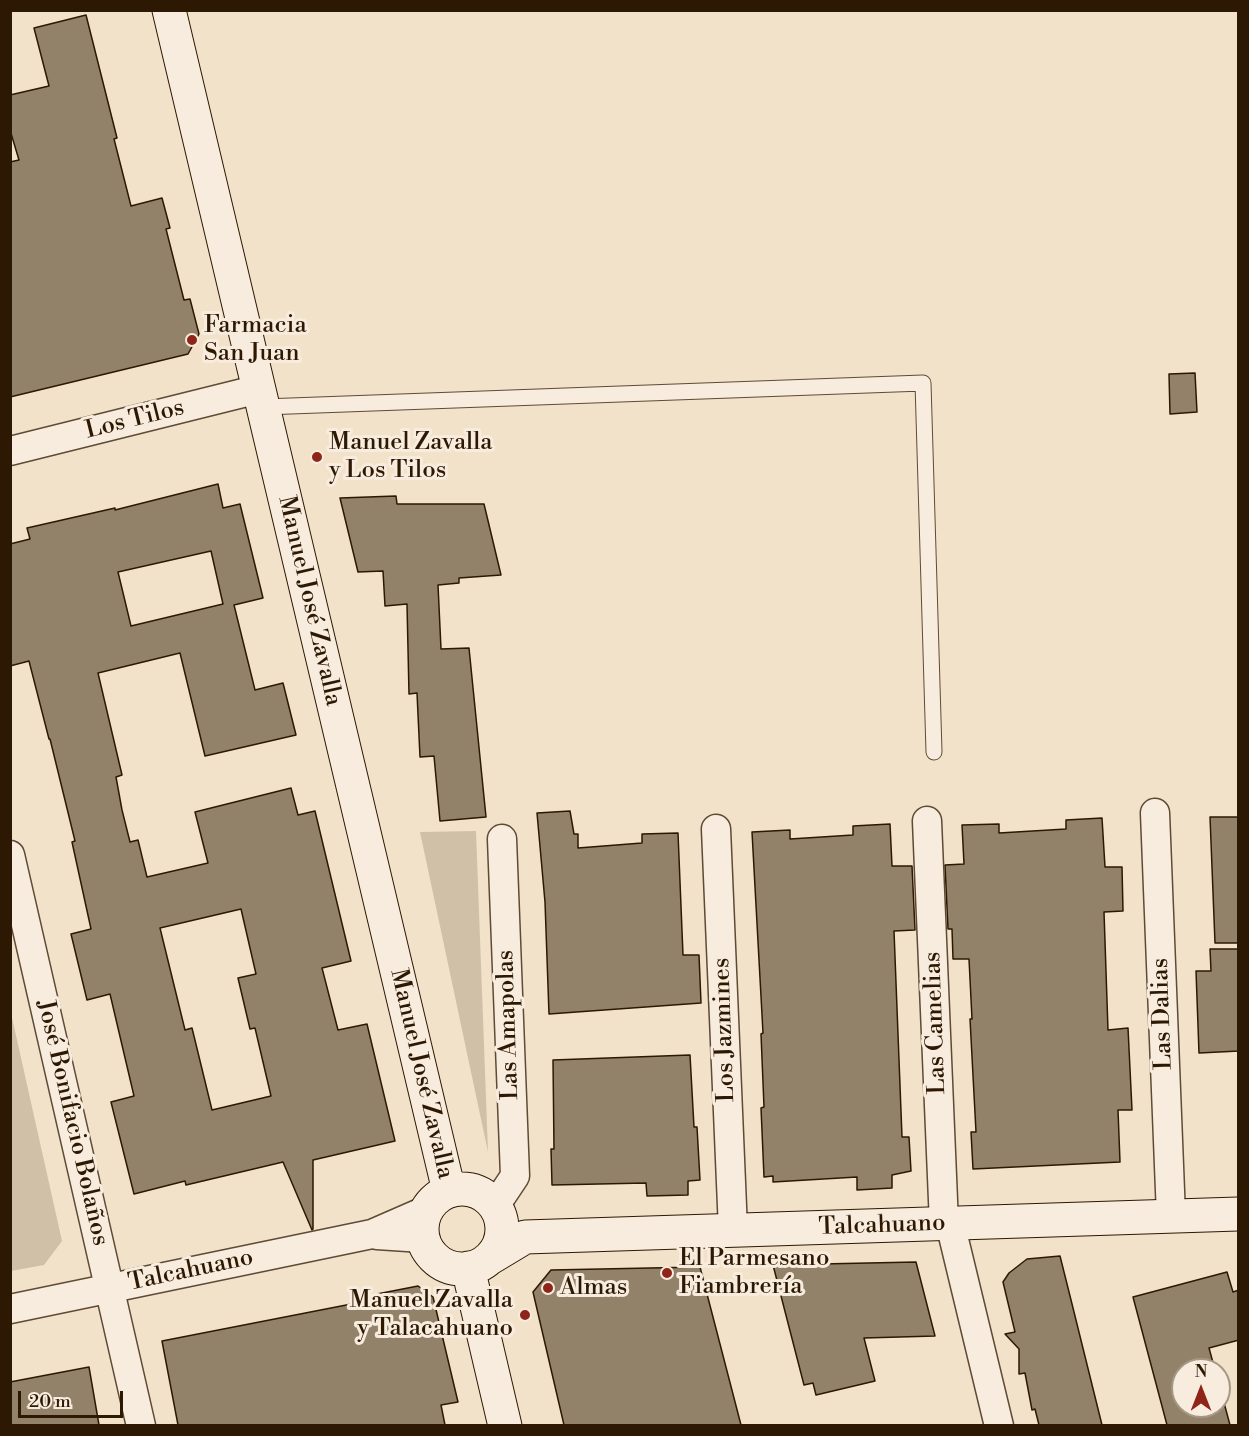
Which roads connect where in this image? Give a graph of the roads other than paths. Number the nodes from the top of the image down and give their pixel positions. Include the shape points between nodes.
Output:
1 (169, 10) edge
2 (261, 398) junction
3 (10, 451) edge
4 (934, 752) dead end
5 (1155, 813) dead end
6 (927, 821) dead end
7 (716, 830) dead end
8 (502, 839) dead end
9 (10, 855) edge
10 (433, 1213) junction
11 (1239, 1214) edge
12 (1171, 1216) junction
13 (507, 1221) junction
14 (947, 1224) junction
15 (733, 1230) junction
16 (479, 1263) junction
17 (110, 1288) junction
18 (10, 1309) edge
19 (141, 1425) edge
20 (505, 1425) edge
21 (999, 1425) edge

1 - 2 street, Manuel José Zavalla
2 - 3 street, Los Tilos
2 - 4 lane via 923,383
2 - 10 street, Manuel José Zavalla
5 - 12 street, Las Dalias
6 - 14 street, Las Camelias
7 - 15 street, Los Jazmines
8 - 13 street, Las Amapolas via 515,1176
9 - 17 street, José Bonifacio Bolaños
10 - 13 street via 462,1189 486,1197
10 - 16 street via 429,1252 453,1268
10 - 17 street, Talcahuano via 372,1234
11 - 12 street, Talcahuano
12 - 14 street, Talcahuano
13 - 15 street, Talcahuano
13 - 16 street, Talcahuano
14 - 15 street, Talcahuano
14 - 21 street, Las Camelias
16 - 20 street
17 - 18 street, Talcahuano
17 - 19 street, José Bonifacio Bolaños

